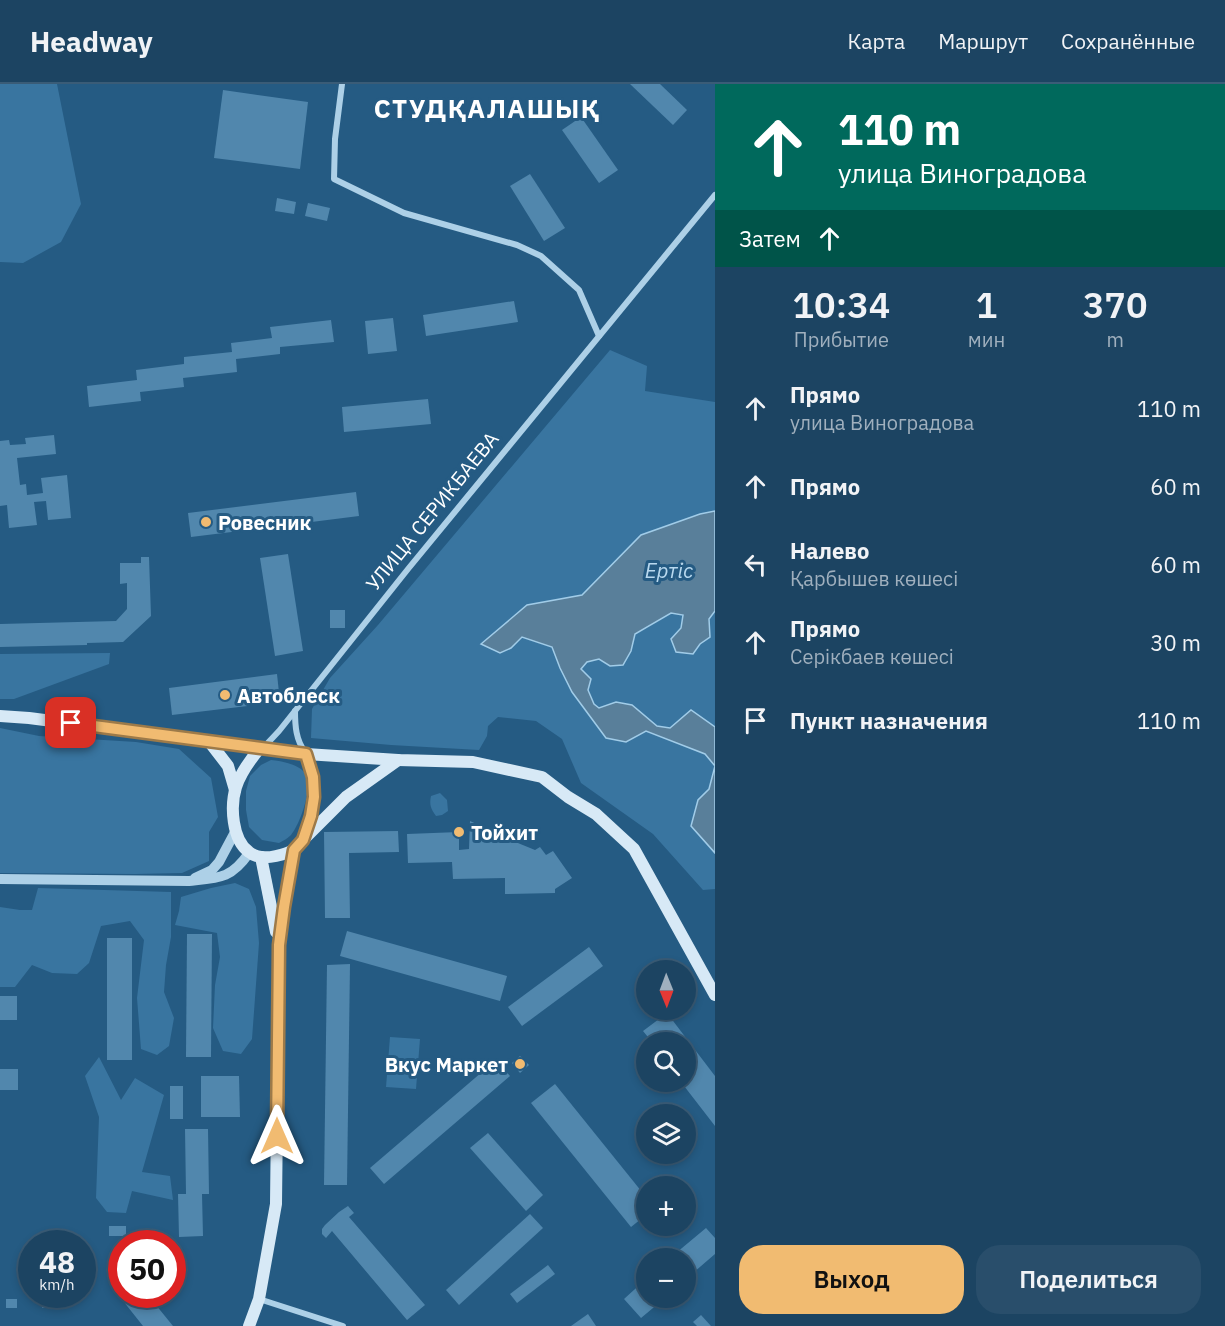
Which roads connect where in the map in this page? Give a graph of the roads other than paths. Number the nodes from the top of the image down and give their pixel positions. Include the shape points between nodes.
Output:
1 (342, 84) edge
2 (715, 195) edge
3 (599, 336) junction
4 (295, 710) junction
5 (0, 716) edge
6 (208, 740) junction
7 (261, 748) junction
8 (306, 754) junction
9 (398, 760) junction
10 (235, 790) junction
11 (235, 832) junction
12 (303, 840) junction
13 (294, 850) junction
14 (255, 855) junction
15 (0, 879) edge
16 (189, 881) junction
17 (279, 945) junction
18 (715, 995) edge
19 (259, 1299) junction
20 (249, 1326) edge
21 (343, 1326) edge

1 - 3 street via 334,179 404,213 517,245 541,256 579,290
2 - 3 street, УЛИЦА СЕРИКБАЕВА
3 - 4 street, УЛИЦА СЕРИКБАЕВА
4 - 7 street, УЛИЦА СЕРИКБАЕВА
4 - 8 street via 299,744
5 - 6 main road
6 - 7 main road
6 - 10 main road via 228,766
7 - 8 main road
7 - 10 main road via 248,762
8 - 9 main road
8 - 12 main road via 314,797
9 - 12 main road via 346,797
9 - 18 main road via 473,762 542,777 596,814 634,849
10 - 11 main road
11 - 14 main road via 242,845
11 - 16 street via 212,870
12 - 13 main road
13 - 14 main road via 277,856
13 - 17 main road
14 - 16 street via 228,874
14 - 17 main road
15 - 16 street
17 - 19 main road via 276,1204
19 - 20 main road
19 - 21 street

